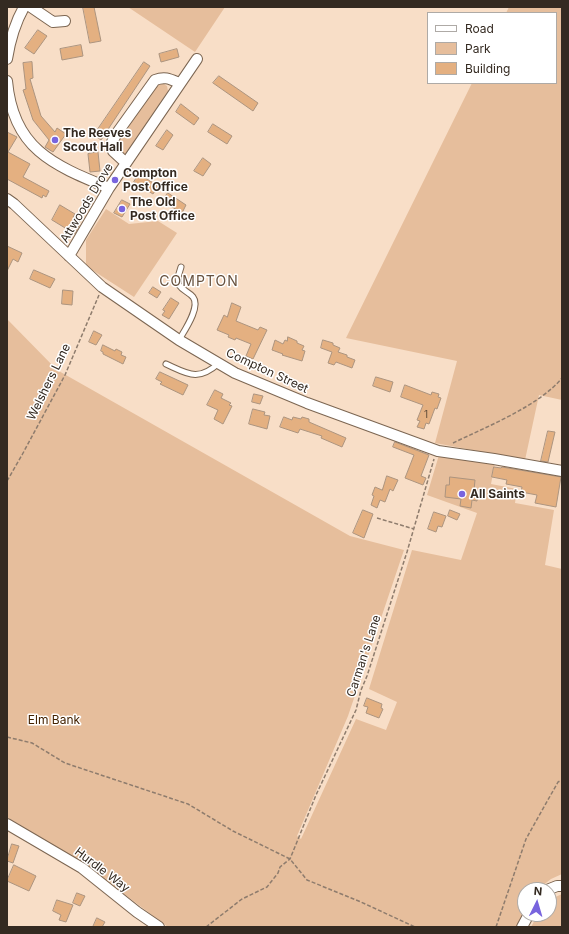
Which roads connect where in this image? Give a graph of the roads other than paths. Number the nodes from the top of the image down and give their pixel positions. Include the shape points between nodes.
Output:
1 (24, 7) edge
2 (31, 7) edge
3 (65, 21) dead end
4 (197, 58) dead end
5 (7, 59) edge
6 (7, 81) edge
7 (179, 83) junction
8 (126, 163) junction
9 (109, 188) junction
10 (7, 199) edge
11 (69, 256) junction
12 (182, 267) dead end
13 (179, 340) junction
14 (218, 363) junction
15 (166, 364) dead end
16 (562, 471) edge
17 (7, 824) edge
18 (159, 927) edge

1 - 5 street via 14,29
2 - 3 street via 53,22
4 - 7 street, Attwoods Drove
6 - 9 street via 12,111 20,130 33,146 56,164
7 - 8 street, Attwoods Drove
7 - 8 street, Attwoods Drove via 162,77 155,80 117,133 112,142 113,151
8 - 9 street, Attwoods Drove
9 - 11 street, Attwoods Drove
10 - 11 street, Compton Street
11 - 13 street, Compton Street via 102,287
12 - 13 lane via 178,285 193,297 195,305
13 - 14 street, Compton Street
14 - 15 lane via 200,375 187,374
14 - 16 street, Compton Street via 235,373 307,403 438,451
17 - 18 street, Hurdle Way via 82,868

